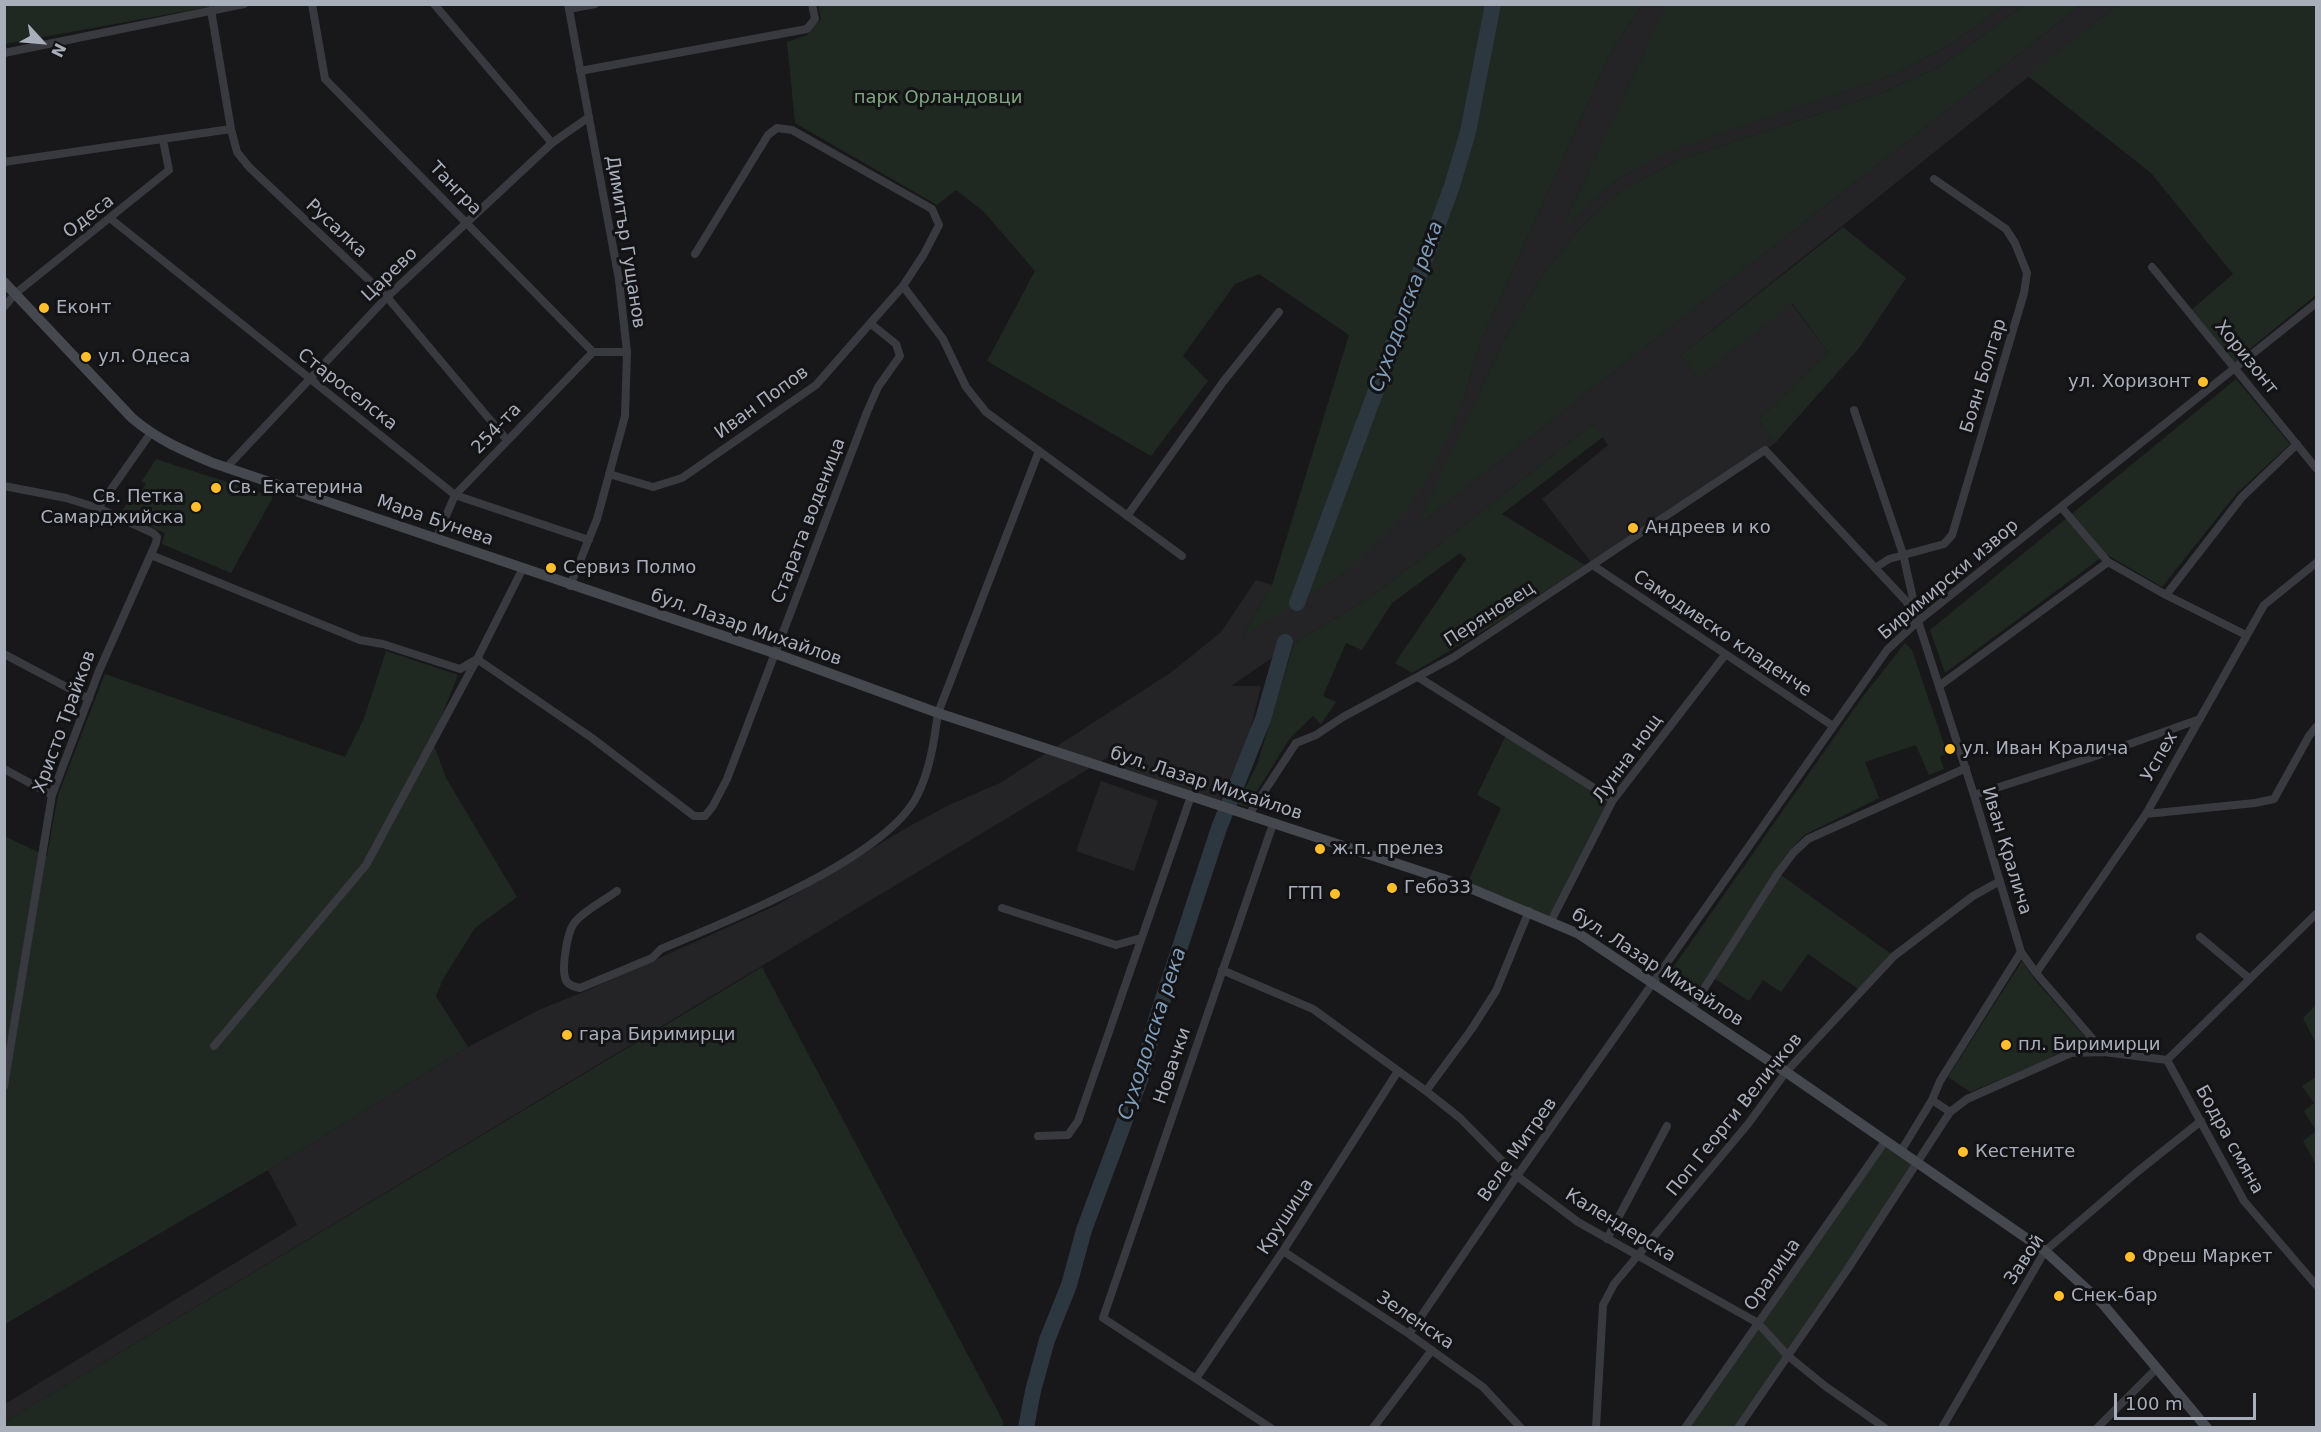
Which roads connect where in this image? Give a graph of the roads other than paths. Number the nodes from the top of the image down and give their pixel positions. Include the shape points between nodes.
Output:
1 (244, 4) edge
2 (312, 4) edge
3 (434, 4) edge
4 (596, 4) edge
5 (812, 4) edge
6 (568, 7) edge
7 (211, 10) junction
8 (4, 53) edge
9 (580, 70) junction
10 (589, 117) junction
11 (231, 129) junction
12 (163, 140) junction
13 (552, 143) junction
14 (4, 162) edge
15 (1934, 179) dead end
16 (111, 219) junction
17 (467, 223) junction
18 (695, 254) dead end
19 (2152, 267) dead end
20 (4, 282) edge
21 (903, 286) junction
22 (16, 293) junction
23 (387, 297) junction
24 (2316, 303) edge
25 (4, 307) edge
26 (1279, 312) dead end
27 (870, 324) junction
28 (593, 352) junction
29 (627, 352) junction
30 (2235, 367) junction
31 (309, 379) junction
32 (1854, 410) dead end
33 (150, 434) junction
34 (507, 440) junction
35 (2297, 444) junction
36 (1765, 450) joint
37 (1039, 451) junction
38 (226, 468) junction
39 (2316, 468) edge
40 (609, 474) junction
41 (4, 486) edge
42 (455, 495) junction
43 (2061, 507) junction
44 (98, 508) junction
45 (1127, 516) junction
46 (436, 537) junction
47 (590, 540) junction
48 (1903, 554) junction
49 (151, 555) junction
50 (1182, 556) dead end
51 (2108, 562) junction
52 (2316, 563) edge
53 (1594, 566) junction
54 (523, 568) junction
55 (1875, 568) junction
56 (570, 586) junction
57 (2166, 595) junction
58 (1918, 621) junction
59 (2246, 635) junction
60 (774, 653) junction
61 (4, 654) edge
62 (1725, 655) junction
63 (477, 659) junction
64 (1418, 677) junction
65 (1939, 686) junction
66 (89, 699) junction
67 (939, 713) junction
68 (2199, 719) junction
69 (1833, 726) junction
70 (2316, 727) edge
71 (1966, 768) junction
72 (4, 769) edge
73 (52, 795) junction
74 (1974, 795) junction
75 (1191, 796) junction
76 (1613, 800) junction
77 (2145, 814) junction
78 (1246, 815) junction
79 (1273, 824) junction
80 (2000, 881) junction
81 (617, 891) dead end
82 (1002, 908) dead end
83 (1529, 911) junction
84 (2316, 914) edge
85 (1551, 921) junction
86 (1141, 938) junction
87 (2200, 938) dead end
88 (2021, 952) junction
89 (1222, 970) junction
90 (2036, 973) junction
91 (2250, 979) junction
92 (1653, 984) junction
93 (1691, 1009) junction
94 (214, 1046) dead end
95 (2104, 1052) junction
96 (2168, 1060) junction
97 (1398, 1071) junction
98 (1786, 1072) junction
99 (4, 1086) edge
100 (1426, 1090) junction
101 (1932, 1100) junction
102 (1950, 1112) junction
103 (2201, 1121) junction
104 (1667, 1126) dead end
105 (1038, 1136) dead end
106 (1886, 1140) junction
107 (1901, 1151) junction
108 (1919, 1163) junction
109 (1517, 1176) junction
110 (1607, 1239) junction
111 (1282, 1251) junction
112 (2045, 1251) junction
113 (1638, 1256) junction
114 (2316, 1285) edge
115 (1758, 1323) junction
116 (1409, 1334) junction
117 (1432, 1350) junction
118 (1787, 1355) junction
119 (2157, 1368) junction
120 (1197, 1377) junction
121 (1271, 1428) edge
122 (1373, 1428) edge
123 (1521, 1428) edge
124 (1596, 1428) edge
125 (1685, 1428) edge
126 (1738, 1428) edge
127 (1885, 1428) edge
128 (1942, 1428) edge
129 (2097, 1428) edge
130 (2207, 1428) edge

1 - 7 street
2 - 17 street, Тангра via 325,79
3 - 13 street
4 - 6 street
5 - 9 street via 815,19 807,29
6 - 9 street, Димитър Гущанов
7 - 8 street
7 - 11 street, Русалка
9 - 10 street, Димитър Гущанов
10 - 13 street, Царево
10 - 29 street, Димитър Гущанов via 619,280
11 - 12 street
11 - 23 street, Русалка via 237,152 249,167
12 - 14 street
12 - 16 street, Одеса via 169,170
13 - 17 street, Царево
15 - 48 street, Боян Болгар via 2006,229 2027,273 1952,535 1944,544
16 - 22 street, Одеса
16 - 31 street, Староселска
17 - 23 street, Царево
17 - 28 street, Тангра
18 - 21 street, Иван Попов via 768,135 777,128 792,130 932,209 939,225
19 - 30 street, Хоризонт
20 - 22 street, Мара Бунева
21 - 27 street, Иван Попов
21 - 37 street via 943,339 966,387 986,412
22 - 25 street, Одеса
22 - 33 street, Мара Бунева
23 - 31 street, Царево
23 - 34 street, Русалка
24 - 30 street, Биримирски извор
26 - 45 street via 1223,382
27 - 40 street, Иван Попов via 816,385 681,478 652,487
27 - 60 street, Старата воденица via 896,344 900,356 878,387 867,412
28 - 29 street
28 - 34 street, 254-та
29 - 40 street, Димитър Гущанов via 625,416
30 - 35 street, Хоризонт
30 - 43 street, Биримирски извор
31 - 38 street, Царево
31 - 42 street, Староселска
32 - 48 street, Иван Кралича
33 - 38 street, Мара Бунева
33 - 44 street
34 - 42 street, 254-та
35 - 39 street, Хоризонт
35 - 57 street via 2242,497
36 - 53 street, Перяновец
36 - 55 street, Иван Кралича
37 - 45 street
37 - 67 street
38 - 46 street, Мара Бунева
40 - 47 street, Димитър Гущанов
41 - 44 street
42 - 46 street, 254-та
42 - 47 street, Староселска
43 - 51 street
43 - 58 street, Биримирски извор
44 - 49 street via 153,533 157,537
45 - 50 street
46 - 54 street, Мара Бунева
47 - 56 street, Димитър Гущанов
48 - 55 street, Боян Болгар
48 - 58 street, Иван Кралича
49 - 63 street via 360,640 460,669
49 - 66 street, Христо Трайков
51 - 57 street
51 - 65 street
52 - 59 street, Успех via 2264,605
53 - 62 street, Самодивско кладенче
53 - 64 street, Перяновец
54 - 56 street, Мара Бунева
54 - 63 street
55 - 58 street, Иван Кралича via 1906,601
56 - 60 street, бул. Лазар Михайлов
57 - 59 street
58 - 65 street, Иван Кралича
58 - 69 street, Биримирски извор via 1887,650
59 - 68 street, Успех
60 - 63 street, Старата воденица via 727,778 705,816 694,816 592,738
60 - 67 street, бул. Лазар Михайлов
61 - 66 street
62 - 69 street, Самодивско кладенче
62 - 76 street, Лунна нощ
63 - 94 street via 366,865
64 - 76 street
64 - 78 street, Перяновец via 1296,743
65 - 71 street, Иван Кралича
66 - 73 street, Христо Трайков
67 - 75 street, бул. Лазар Михайлов
67 - 81 street via 933,753 916,797 899,821 868,845 814,879 661,949 652,958 580,988 574,987 564,974 567,942 574,923
68 - 74 street
68 - 77 street, Успех
69 - 92 street, Биримирски извор
70 - 77 street via 2274,799
71 - 74 street, Иван Кралича
71 - 93 street via 1808,839 1778,873
72 - 73 street
73 - 99 street, Христо Трайков
74 - 80 street, Иван Кралича
75 - 78 street, бул. Лазар Михайлов
75 - 86 street
76 - 85 street, Лунна нощ
77 - 90 street, Успех
78 - 79 street, бул. Лазар Михайлов
79 - 83 street, бул. Лазар Михайлов via 1466,886
79 - 89 street, Новачки
80 - 88 street, Иван Кралича
80 - 98 street, Поп Георги Величков via 1973,896 1894,956
82 - 86 street via 1116,945
83 - 85 street, бул. Лазар Михайлов
83 - 100 street via 1496,991
84 - 91 street
85 - 92 street, бул. Лазар Михайлов via 1580,934
86 - 105 street via 1078,1121 1068,1135
87 - 91 street
88 - 90 street, Иван Кралича
88 - 101 street
89 - 97 street, Календерска via 1313,1009
89 - 120 street, Новачки via 1103,1318
90 - 95 street, Иван Кралича
91 - 96 street
92 - 93 street, бул. Лазар Михайлов
92 - 109 street, Веле Митрев
93 - 98 street, бул. Лазар Михайлов
95 - 96 street
95 - 102 street via 2072,1053 1967,1099
96 - 103 street, Бодра смяна
97 - 100 street, Календерска
97 - 111 street, Крушица
98 - 106 street, бул. Лазар Михайлов
98 - 113 street, Поп Георги Величков
100 - 109 street, Календерска via 1460,1118
101 - 102 street
101 - 107 street
102 - 108 street
103 - 112 street, Завой
103 - 114 street, Бодра смяна via 2244,1201
104 - 110 street
106 - 107 street, бул. Лазар Михайлов
106 - 115 street, Оралица
107 - 108 street, бул. Лазар Михайлов
108 - 112 street, бул. Лазар Михайлов
108 - 118 street
109 - 110 street, Календерска
109 - 116 street, Веле Митрев
110 - 113 street, Календерска
111 - 116 street, Зеленска
111 - 120 street, Крушица
112 - 119 street, бул. Лазар Михайлов via 2102,1303
112 - 128 street, Завой
113 - 115 street, Календерска
113 - 124 street, Поп Георги Величков via 1614,1284 1603,1305
115 - 118 street, Календерска
115 - 125 street, Оралица
116 - 117 street, Зеленска
117 - 122 street
117 - 123 street, Зеленска via 1483,1387
118 - 126 street
118 - 127 street, Календерска
119 - 129 street
119 - 130 street, бул. Лазар Михайлов
120 - 121 street

